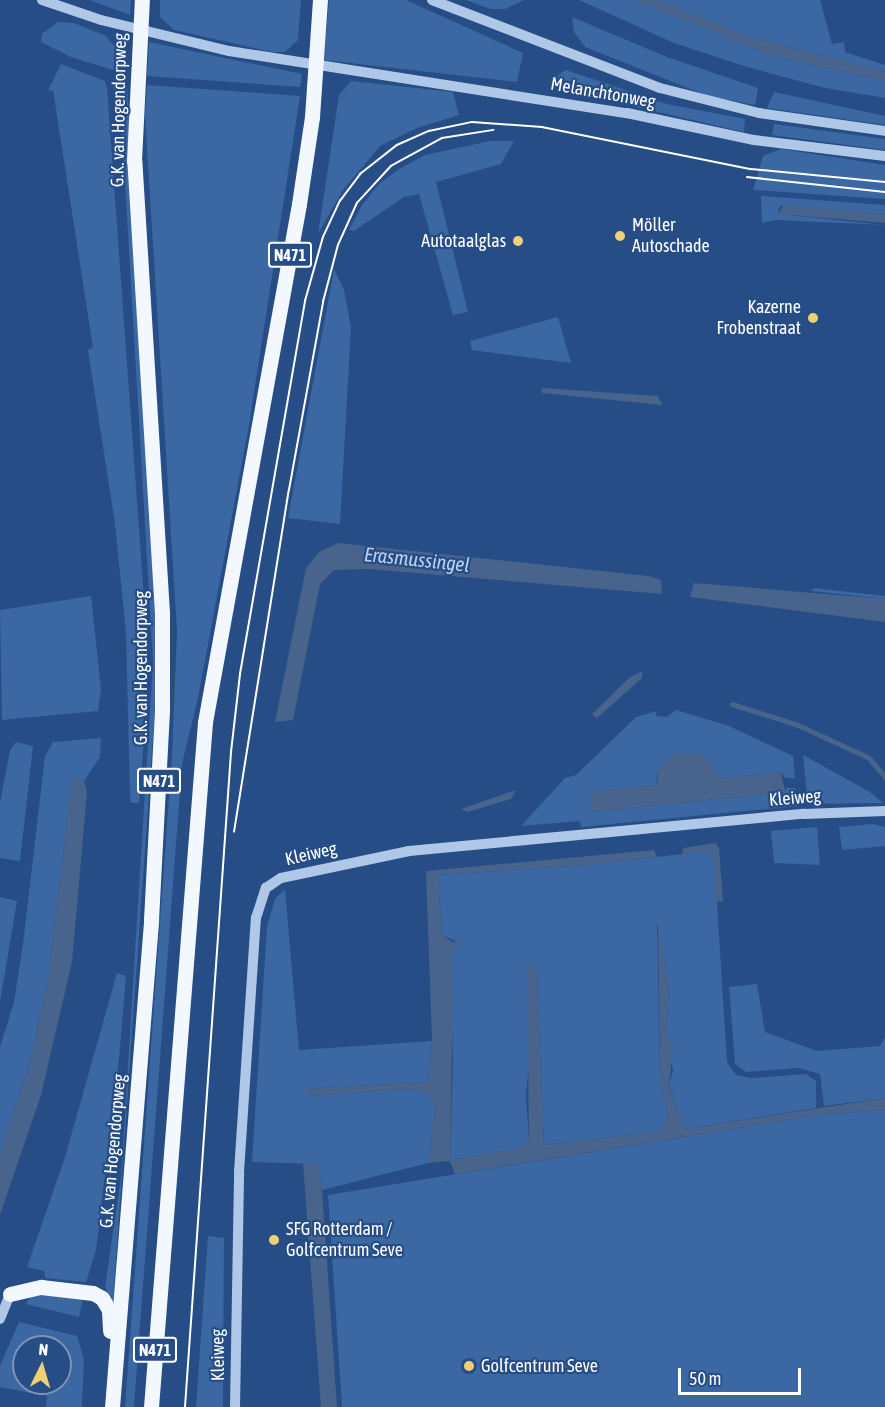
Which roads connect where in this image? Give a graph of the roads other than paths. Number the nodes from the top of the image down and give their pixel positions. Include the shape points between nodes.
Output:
1 (42, 0) edge
2 (142, 0) edge
3 (320, 0) edge
4 (432, 0) edge
5 (140, 29) junction
6 (315, 63) junction
7 (885, 132) edge
8 (885, 156) edge
9 (885, 812) edge
10 (9, 1294) joint
11 (0, 1319) edge
12 (113, 1403) edge
13 (150, 1407) edge
14 (236, 1407) edge

1 - 5 street, Melanchtonweg
2 - 5 main road, G.K. van Hogendorpweg / N471
3 - 6 main road, N471
4 - 7 street, Melanchtonweg via 660,88 759,113
5 - 6 street, Melanchtonweg via 229,51
5 - 12 main road, G.K. van Hogendorpweg / N471 via 134,161 162,613 162,711 151,920
6 - 8 street, Melanchtonweg via 627,113 765,141
6 - 13 main road, N471 via 312,117 299,204 204,733
9 - 14 street, Kleiweg via 814,813 409,851 281,878 266,888 256,918 238,1172
10 - 11 street
10 - 12 main road via 63,1287 102,1298 110,1310

